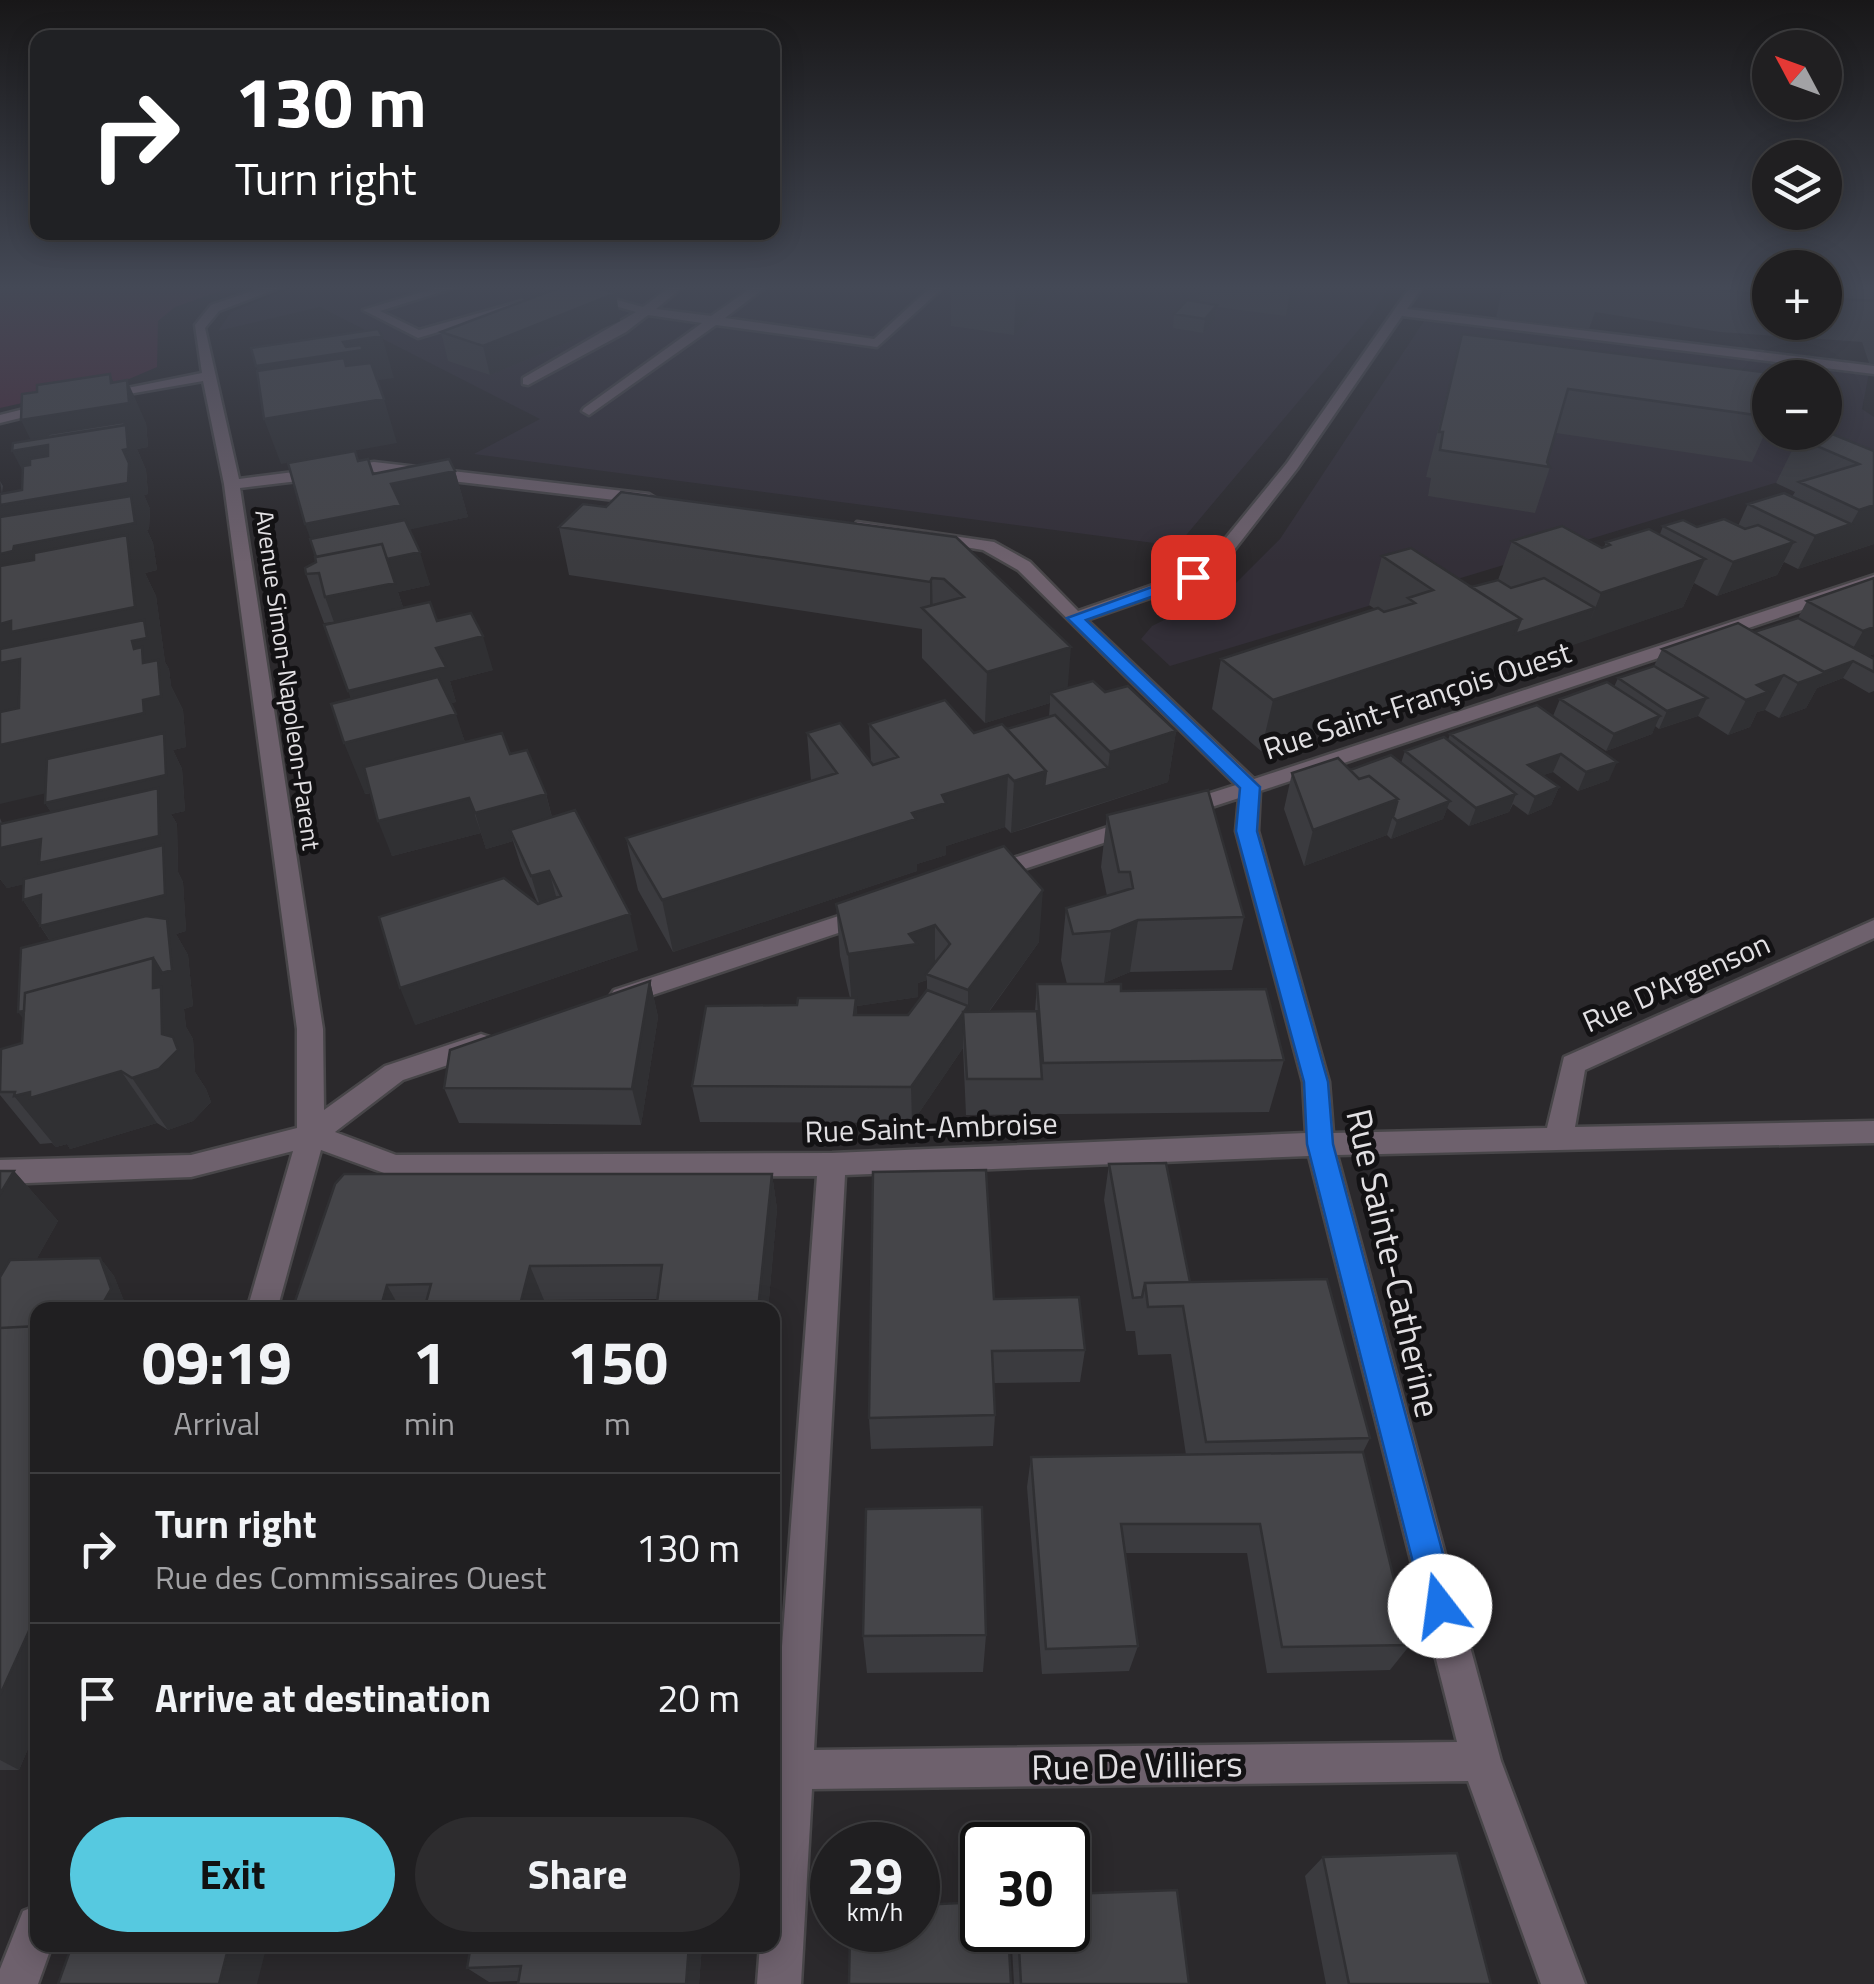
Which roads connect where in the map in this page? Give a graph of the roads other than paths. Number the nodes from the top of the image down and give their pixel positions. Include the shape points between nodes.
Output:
1 (194, 379) edge
2 (210, 379) edge
3 (532, 379) edge
4 (633, 379) edge
5 (1353, 379) edge
6 (528, 381) dead end
7 (89, 397) edge
8 (70, 401) edge
9 (588, 412) dead end
10 (0, 419) edge
11 (232, 484) junction
12 (666, 501) edge
13 (842, 523) edge
14 (1874, 580) edge
15 (1075, 618) junction
16 (1250, 787) junction
17 (971, 880) edge
18 (896, 905) edge
19 (1874, 928) edge
20 (598, 1004) edge
21 (505, 1036) edge
22 (1874, 1132) edge
23 (311, 1135) junction
24 (1559, 1138) junction
25 (1320, 1144) junction
26 (832, 1164) junction
27 (0, 1172) edge
28 (264, 1302) edge
29 (1480, 1760) junction
30 (793, 1770) junction
31 (30, 1947) edge
32 (16, 1984) edge
33 (779, 1984) edge
34 (1563, 1984) edge

1 - 7 street
2 - 11 street, Avenue Simon-Napoleon-Parent
3 - 6 street
4 - 9 street
5 - 15 street via 1218,559 1193,577
8 - 10 street
11 - 12 street via 374,466
11 - 23 street, Avenue Simon-Napoleon-Parent via 310,1029
13 - 15 street via 988,546 1024,566
14 - 16 street, Rue Saint-François Ouest
15 - 16 street
16 - 17 street, Rue Saint-François Ouest
16 - 25 street, Rue Sainte-Catherine via 1246,831 1316,1082
18 - 20 street
19 - 24 street, Rue D'Argenson via 1572,1064
21 - 23 street via 394,1073
22 - 24 street, Rue Saint-Ambroise
23 - 26 street, Rue Saint-Ambroise via 395,1166
23 - 27 street via 191,1166
23 - 28 street, Avenue Simon-Napoleon-Parent
24 - 25 street, Rue Saint-Ambroise
25 - 26 street, Rue Saint-Ambroise
25 - 29 street, Rue Sainte-Catherine
26 - 30 street
29 - 30 street, Rue De Villiers
29 - 34 street, Rue Sainte-Catherine
30 - 33 street
31 - 32 street

